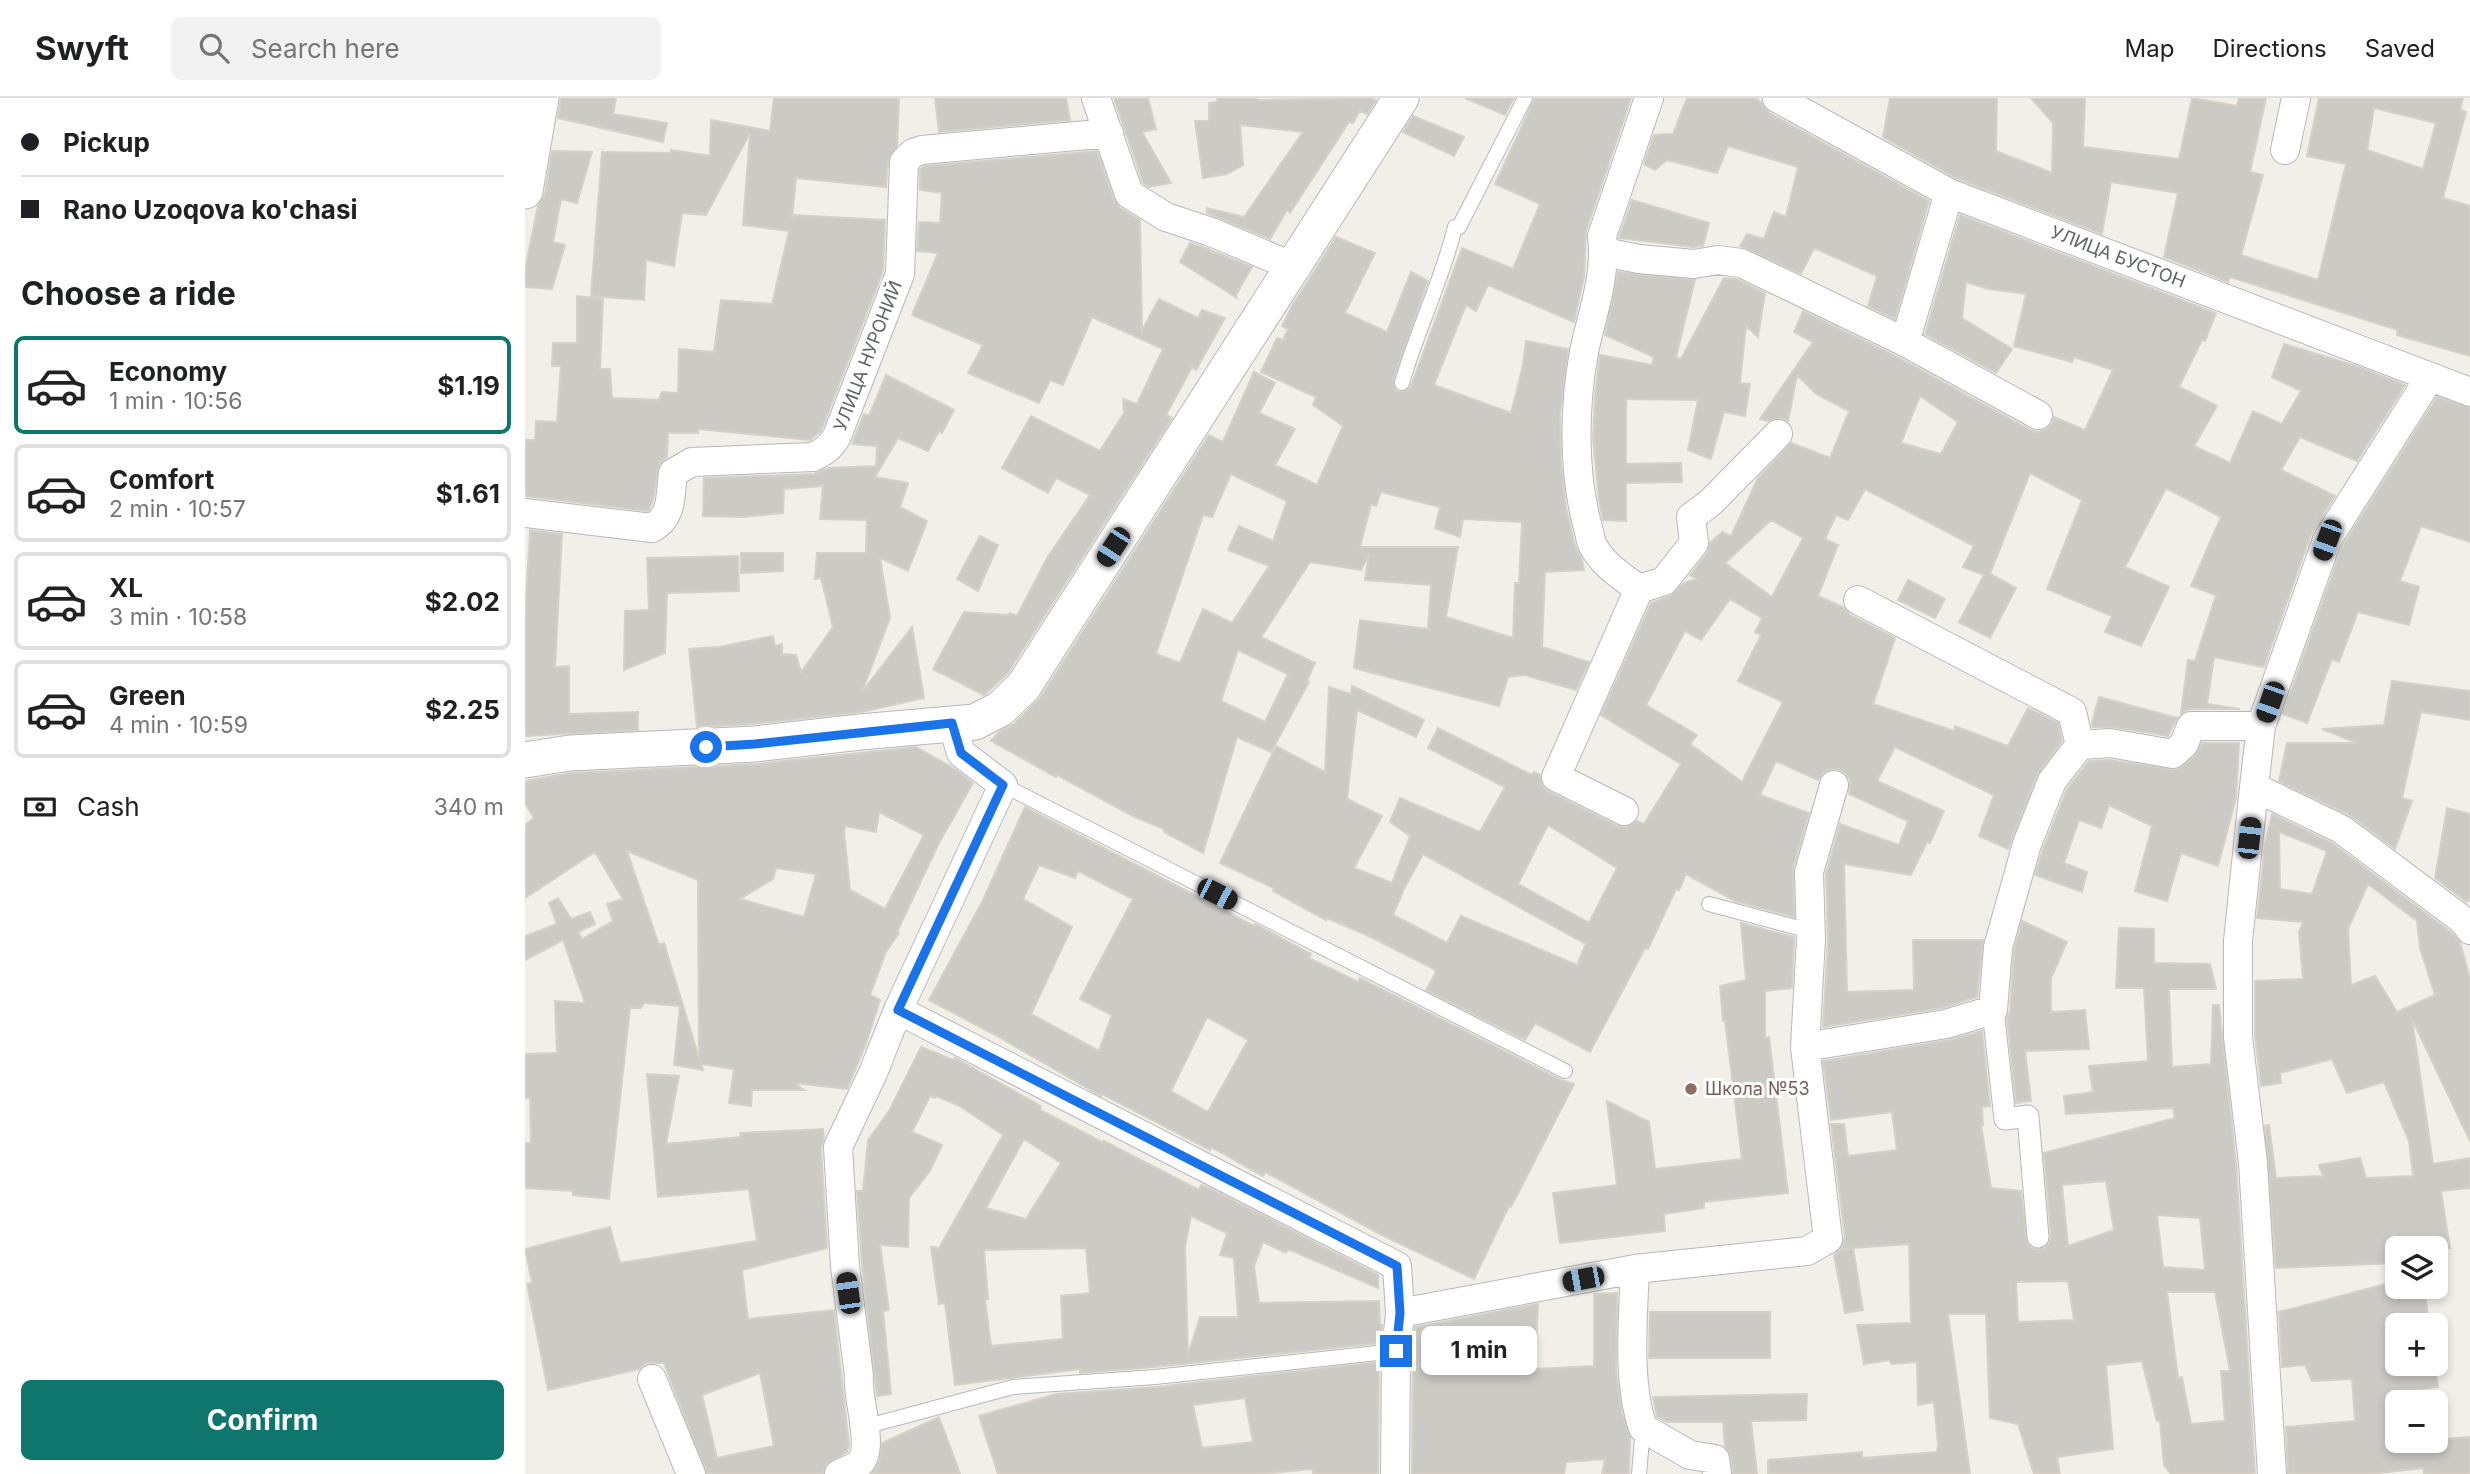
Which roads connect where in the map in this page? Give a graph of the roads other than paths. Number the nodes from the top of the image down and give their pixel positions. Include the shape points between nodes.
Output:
1 (541, 98) edge
2 (1096, 98) edge
3 (1401, 98) edge
4 (1525, 98) edge
5 (1649, 98) edge
6 (1777, 98) edge
7 (2296, 98) edge
8 (1109, 133) junction
9 (2285, 150) dead end
10 (525, 191) edge
11 (1949, 193) junction
12 (1604, 252) junction
13 (1294, 267) junction
14 (1905, 342) junction
15 (2430, 377) junction
16 (1402, 383) dead end
17 (2470, 392) edge
18 (2038, 415) dead end
19 (1778, 434) dead end
20 (525, 513) edge
21 (1639, 589) junction
22 (1858, 600) dead end
23 (952, 723) junction
24 (2262, 726) junction
25 (2080, 746) junction
26 (525, 760) edge
27 (1003, 785) junction
28 (1834, 785) dead end
29 (2254, 787) junction
30 (1624, 811) dead end
31 (1709, 904) dead end
32 (2470, 930) edge
33 (1810, 931) junction
34 (898, 1010) junction
35 (1993, 1010) junction
36 (1805, 1047) junction
37 (1565, 1071) dead end
38 (2038, 1237) dead end
39 (1635, 1269) junction
40 (1400, 1313) junction
41 (1396, 1351) junction
42 (652, 1379) dead end
43 (865, 1427) junction
44 (1643, 1428) junction
45 (691, 1474) edge
46 (839, 1474) edge
47 (1395, 1474) edge
48 (1639, 1474) edge
49 (1717, 1474) edge
50 (2272, 1474) edge

1 - 10 street
2 - 8 street
3 - 13 street
4 - 16 lane via 1459,227 1455,227
5 - 12 street via 1602,236
6 - 11 street, УЛИЦА БУСТОН
7 - 9 street
8 - 13 street via 1129,194 1166,217
8 - 20 street, УЛИЦА НУРОНИЙ via 922,150 904,162 900,274 837,436 823,452 813,457 692,462 673,473 669,512 652,528
11 - 14 street
11 - 15 street, УЛИЦА БУСТОН
12 - 14 street via 1695,264 1741,263
12 - 21 street via 1577,411 1579,494 1593,545 1614,571
13 - 23 street via 1023,687 1000,709 975,722
14 - 18 street
15 - 17 street, УЛИЦА БУСТОН
15 - 24 street via 2327,540
19 - 21 street via 1691,517 1694,543 1664,581
21 - 30 street via 1556,777
22 - 25 street via 2072,712
23 - 26 street via 755,744 570,753
23 - 27 street via 961,753
24 - 25 street via 2191,726 2184,744 2173,754 2110,743
24 - 29 street
25 - 35 street via 2052,781 2027,844 1998,947
27 - 34 street
27 - 37 lane
28 - 33 street via 1809,872
29 - 32 street via 2341,829
29 - 50 street via 2238,941 2238,1037 2253,1163
31 - 33 lane
33 - 36 street
34 - 40 street via 1397,1266
34 - 43 street via 838,1147 845,1266
35 - 36 street via 1946,1024
35 - 38 street via 2005,1119 2028,1116
36 - 39 street via 1828,1239 1807,1251
39 - 40 street
39 - 44 street via 1636,1409
40 - 41 street
41 - 43 lane via 1013,1387
41 - 47 street
42 - 45 street
43 - 46 street via 867,1450 860,1463
44 - 48 lane
44 - 49 street via 1691,1455 1715,1459

